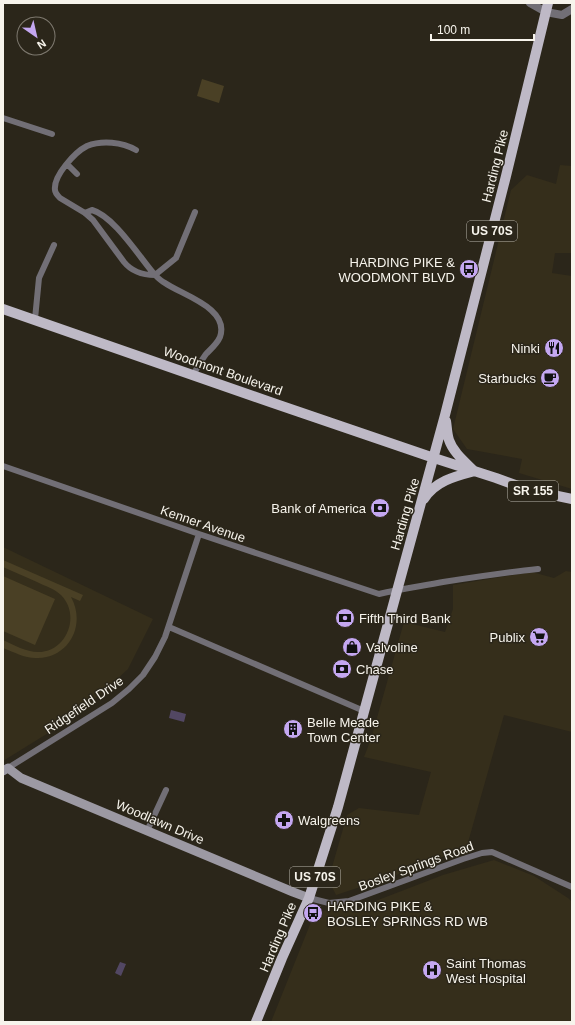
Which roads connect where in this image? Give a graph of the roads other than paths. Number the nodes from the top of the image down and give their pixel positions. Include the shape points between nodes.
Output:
1 (530, 3) edge
2 (547, 7) edge
3 (572, 9) edge
4 (3, 118) edge
5 (52, 134) dead end
6 (136, 150) dead end
7 (67, 164) junction
8 (77, 174) dead end
9 (196, 212) dead end
10 (85, 213) junction
11 (54, 245) dead end
12 (155, 275) junction
13 (3, 309) edge
14 (35, 319) junction
15 (192, 375) junction
16 (445, 415) junction
17 (434, 458) junction
18 (3, 466) edge
19 (474, 471) junction
20 (572, 499) edge
21 (420, 508) junction
22 (199, 534) junction
23 (538, 569) dead end
24 (397, 590) junction
25 (169, 627) junction
26 (364, 711) junction
27 (5, 769) edge
28 (166, 790) dead end
29 (147, 831) junction
30 (572, 887) edge
31 (309, 898) junction
32 (256, 1022) edge

1 - 2 street
2 - 3 street via 562,15
2 - 16 main road, Harding Pike / US 70S
4 - 5 street
6 - 7 street via 121,144 99,143 80,150
7 - 8 street
7 - 10 street via 58,176 56,193
9 - 12 street via 176,258
10 - 12 street via 93,220 126,266 144,274
10 - 12 street via 92,210 109,220
11 - 14 street via 39,278
12 - 15 street via 164,283 203,303 219,320 219,339
13 - 14 main road, Woodmont Boulevard
14 - 15 main road, Woodmont Boulevard
15 - 17 main road, Woodmont Boulevard
16 - 17 main road, Harding Pike / US 70S
16 - 19 main road via 452,446
17 - 19 main road, SR 155
17 - 21 main road, Harding Pike / US 70S
18 - 22 street, Kenner Avenue
19 - 20 main road, SR 155 via 529,490
19 - 21 main road via 441,482 426,496
21 - 24 main road, Harding Pike / US 70S
22 - 24 street, Kenner Avenue via 379,594
22 - 25 street, Ridgefield Drive
23 - 24 street, Kenner Avenue
24 - 26 main road, Harding Pike / US 70S
25 - 26 street
25 - 27 street, Ridgefield Drive via 150,665 130,689 112,703
26 - 31 main road, Harding Pike / US 70S via 338,807
27 - 29 main road, Woodlawn Drive
28 - 29 street
29 - 31 main road, Woodlawn Drive
30 - 31 street, Bosley Springs Road via 492,852 463,859 349,901 330,903
31 - 32 main road, Harding Pike / US 70S

